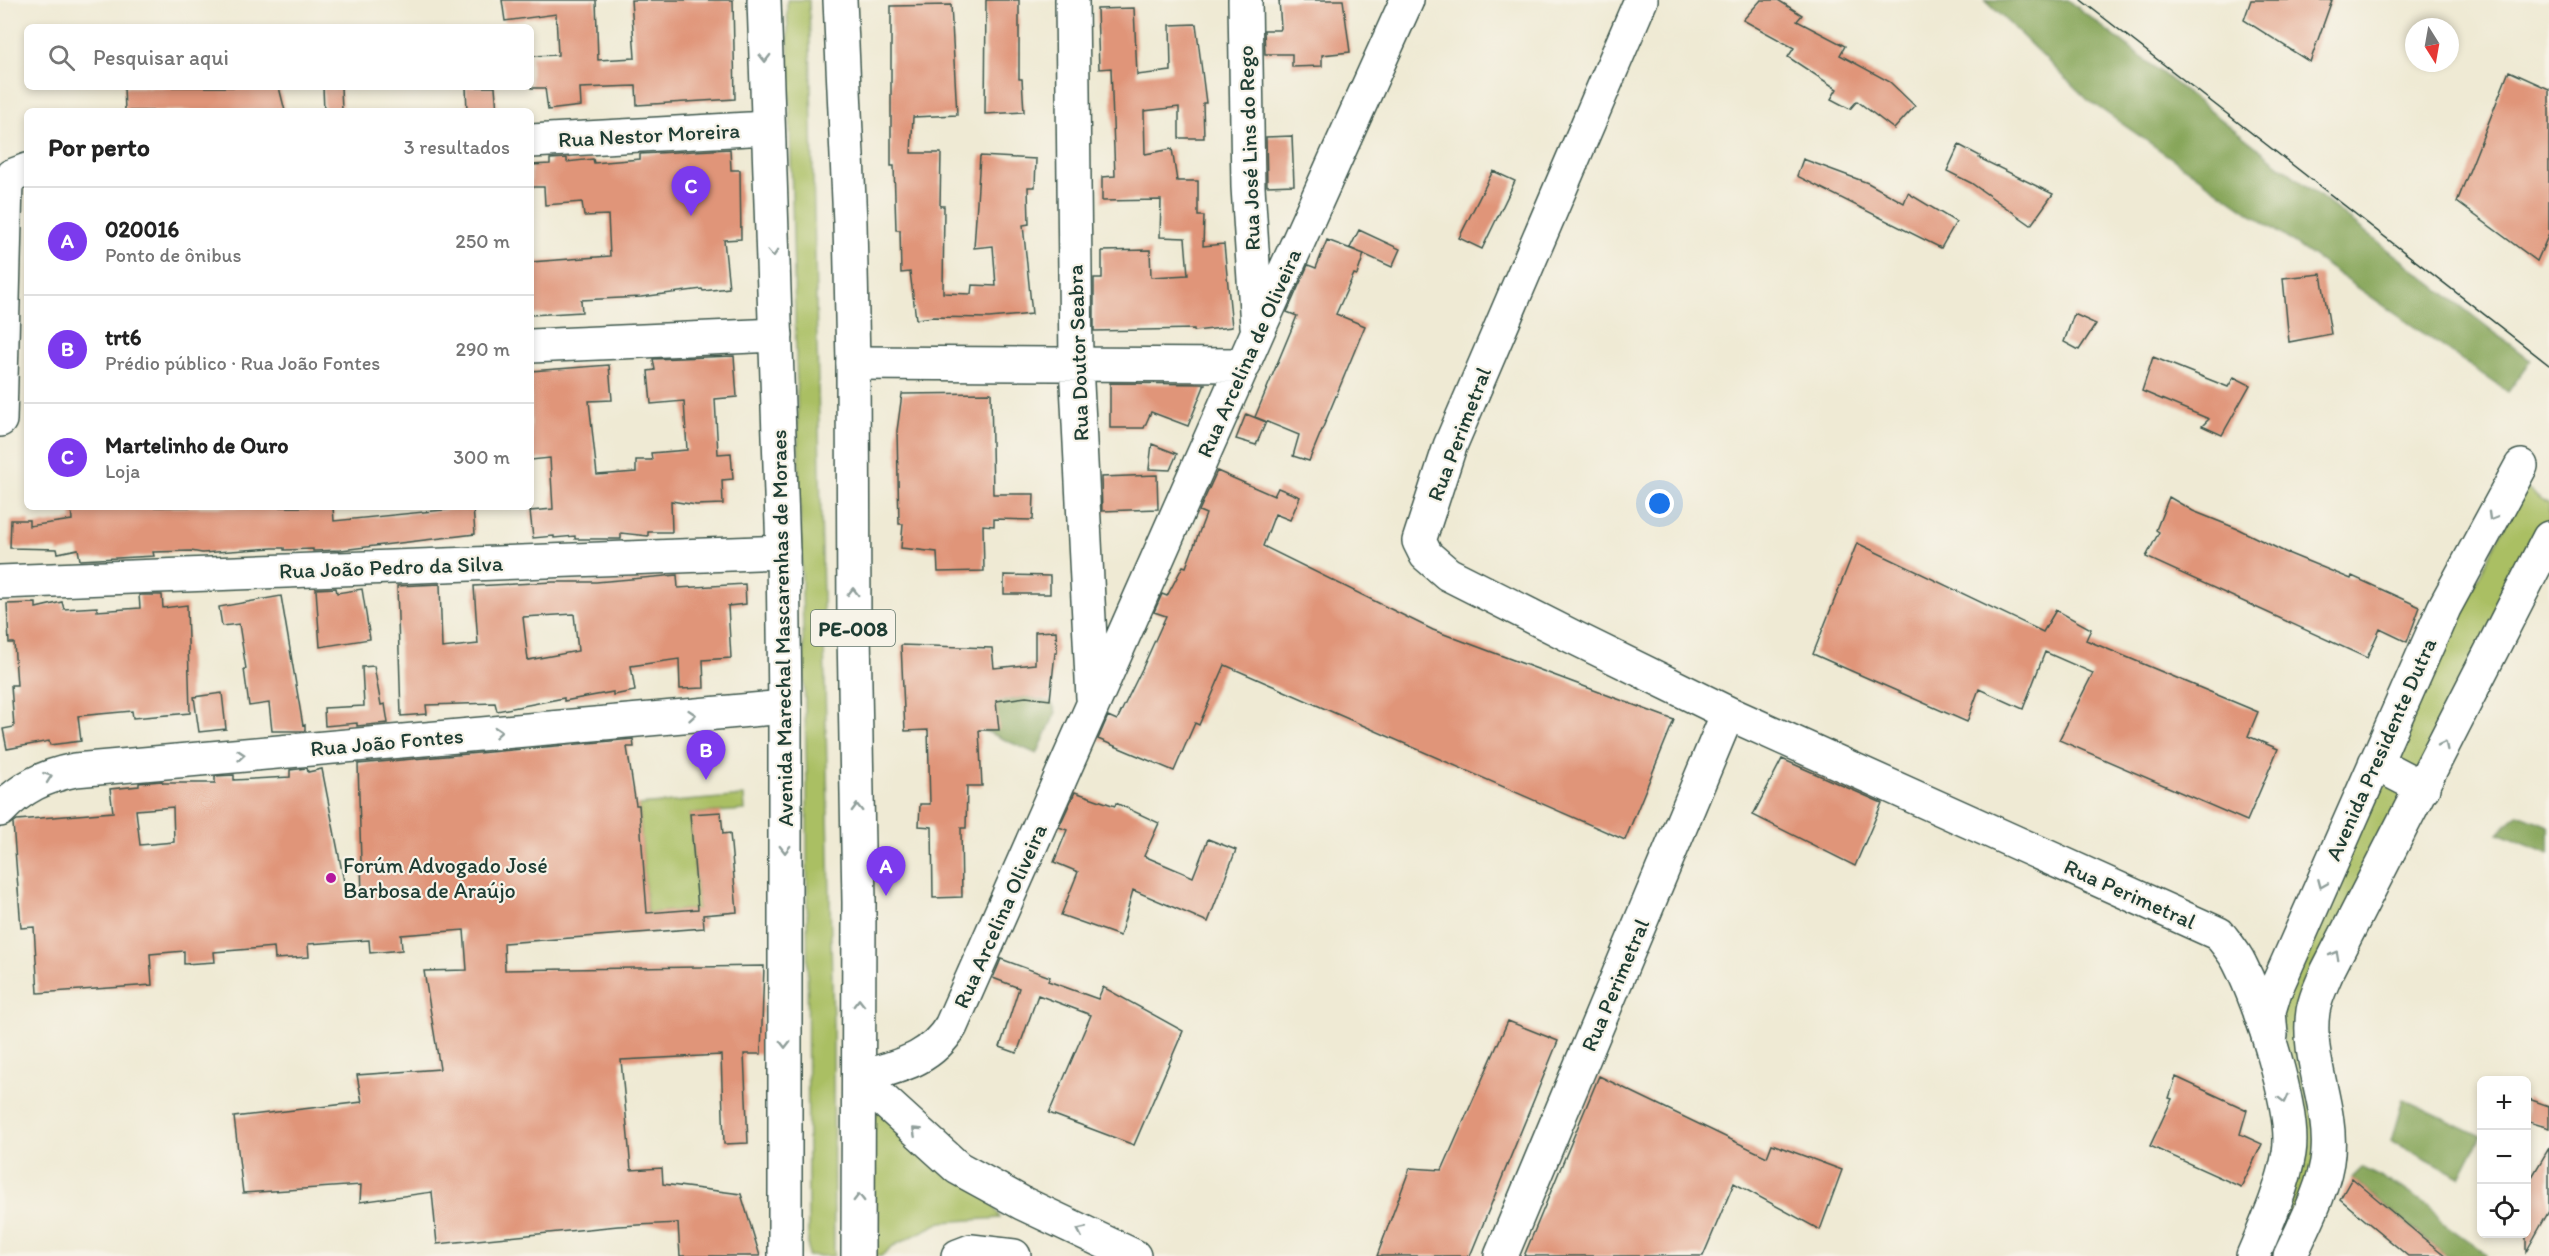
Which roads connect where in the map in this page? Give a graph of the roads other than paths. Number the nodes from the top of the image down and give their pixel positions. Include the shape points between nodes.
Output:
1 (764, 0) edge
2 (840, 0) edge
3 (1072, 0) edge
4 (1245, 0) edge
5 (1407, 0) edge
6 (1641, 0) edge
7 (767, 128) junction
8 (534, 141) edge
9 (16, 176) edge
10 (1258, 331) junction
11 (776, 335) junction
12 (534, 346) edge
13 (853, 363) junction
14 (1076, 364) junction
15 (1244, 365) junction
16 (14, 371) edge
17 (0, 420) edge
18 (2522, 466) dead end
19 (2549, 538) edge
20 (783, 552) junction
21 (0, 582) edge
22 (1093, 706) junction
23 (785, 707) junction
24 (1728, 713) junction
25 (2375, 763) junction
26 (2423, 788) junction
27 (0, 810) edge
28 (2270, 1042) junction
29 (2313, 1043) junction
30 (859, 1078) junction
31 (2335, 1163) junction
32 (2285, 1168) junction
33 (785, 1256) edge
34 (858, 1256) edge
35 (958, 1256) edge
36 (1014, 1256) edge
37 (1134, 1256) edge
38 (1501, 1256) edge
39 (2253, 1256) edge
40 (2290, 1256) edge

1 -> 7 main road, Avenida Marechal Mascarenhas de Moraes / PE-008
2 - 13 main road, PE-008
3 - 14 main road, Rua Doutor Seabra
4 - 10 main road, Rua José Lins do Rego via 1248,187
5 - 10 main road, Rua Arcelina de Oliveira
6 - 24 main road, Rua Perimetral via 1450,446 1419,541 1426,555 1448,574
7 - 8 main road, Rua Nestor Moreira
7 -> 11 main road, Avenida Marechal Mascarenhas de Moraes / PE-008
9 - 16 main road
10 - 15 main road, Rua Arcelina de Oliveira
11 - 12 main road
11 - 20 main road, Avenida Marechal Mascarenhas de Moraes / PE-008
13 - 14 main road
30 -> 13 main road, PE-008
14 - 15 main road
14 - 22 main road, Rua Doutor Seabra
15 - 22 main road, Rua Arcelina de Oliveira
16 - 17 main road
18 -> 25 main road, Avenida Presidente Dutra via 2444,608
26 -> 19 main road
20 - 21 main road, Rua João Pedro da Silva
20 - 23 main road, Avenida Marechal Mascarenhas de Moraes / PE-008
22 - 30 main road, Rua Arcelina Oliveira via 947,1032 934,1049 909,1063
27 -> 23 main road, Rua João Fontes via 32,784 75,770
23 -> 33 main road, Avenida Marechal Mascarenhas de Moraes / PE-008
24 - 28 main road, Rua Perimetral via 2219,934 2240,963
24 - 38 main road, Rua Perimetral
25 - 26 main road
25 -> 28 main road, Avenida Presidente Dutra via 2275,991 2269,1011
29 -> 26 main road via 2314,1009 2326,972
28 - 29 main road
28 -> 32 main road, Rua Perimetral via 2290,1132
29 - 31 main road
34 -> 30 main road, PE-008
37 -> 30 main road via 958,1168
31 - 32 main road
31 - 40 main road
32 - 39 main road, Rua Perimetral
35 - 36 main road via 971,1251

